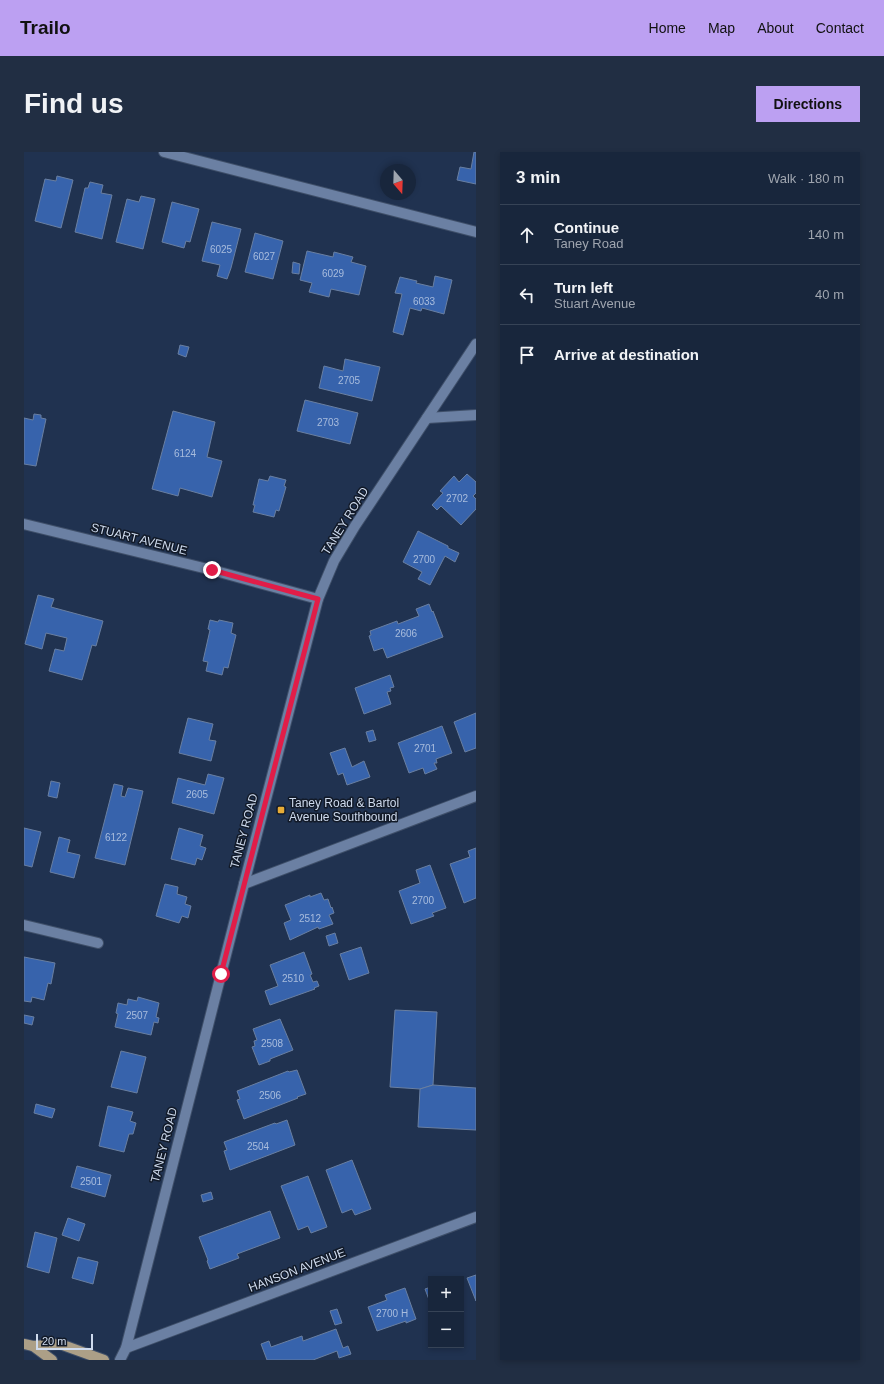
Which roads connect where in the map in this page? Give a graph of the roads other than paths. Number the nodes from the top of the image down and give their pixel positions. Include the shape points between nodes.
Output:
1 (164, 152) edge
2 (476, 232) edge
3 (476, 344) edge
4 (476, 415) edge
5 (427, 418) junction
6 (24, 524) edge
7 (318, 599) junction
8 (476, 796) edge
9 (244, 884) junction
10 (24, 925) edge
11 (98, 943) dead end
12 (476, 1217) edge
13 (28, 1345) edge
14 (126, 1348) junction
15 (52, 1360) edge
16 (104, 1360) edge
17 (120, 1360) edge

1 - 2 street
3 - 5 street, TANEY ROAD
4 - 5 street
5 - 7 street, TANEY ROAD via 355,526 334,561
6 - 7 street, STUART AVENUE
7 - 9 street, TANEY ROAD
8 - 9 street
9 - 14 street, TANEY ROAD
10 - 11 street
12 - 14 street, HANSON AVENUE
13 - 15 main road
13 - 16 main road via 60,1344
14 - 17 street, TANEY ROAD

